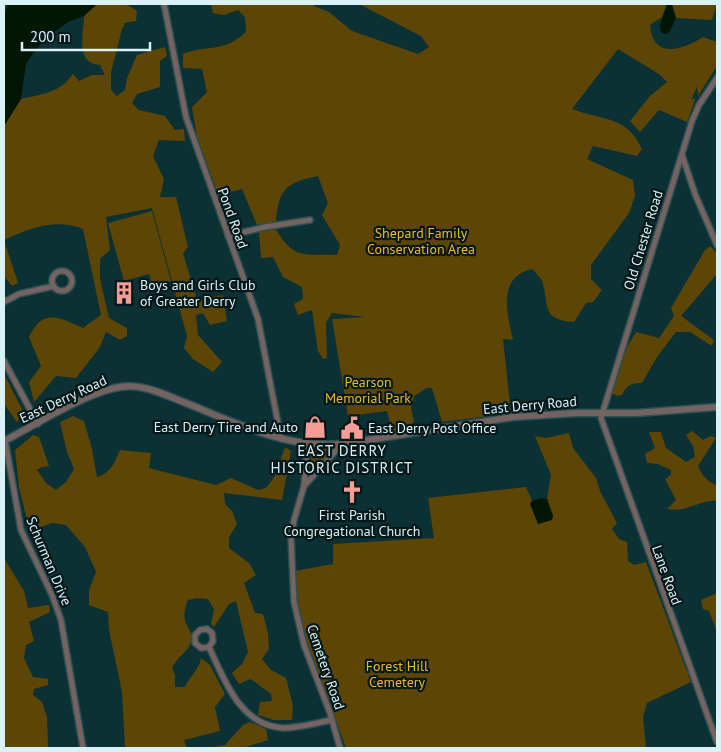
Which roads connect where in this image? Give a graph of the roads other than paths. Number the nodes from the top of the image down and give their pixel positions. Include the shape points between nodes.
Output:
1 (164, 4) edge
2 (717, 78) edge
3 (682, 155) junction
4 (310, 220) dead end
5 (228, 236) junction
6 (717, 245) edge
7 (54, 286) dead end
8 (4, 302) edge
9 (4, 361) edge
10 (717, 407) edge
11 (602, 413) junction
12 (38, 424) junction
13 (281, 439) junction
14 (4, 441) edge
15 (307, 444) junction
16 (342, 444) junction
17 (304, 486) junction
18 (209, 647) dead end
19 (332, 720) junction
20 (717, 742) edge
21 (83, 748) edge
22 (340, 748) edge

1 - 5 street, Pond Road via 186,117
2 - 3 street, Old Chester Road via 699,105
3 - 6 street
3 - 11 street, Old Chester Road
4 - 5 street
5 - 13 street, Pond Road via 258,319
7 - 8 street via 19,294
9 - 12 street
10 - 11 street, East Derry Road
11 - 16 street, East Derry Road via 497,419
11 - 20 street, Lane Road via 606,436
12 - 13 street, East Derry Road via 102,392 133,386 153,390
12 - 14 street, East Derry Road
13 - 15 street, East Derry Road
14 - 21 street, Schurman Drive via 21,530 61,620
15 - 16 street, East Derry Road
15 - 17 street, Cemetery Road
16 - 17 street
17 - 19 street, Cemetery Road via 290,540 294,602 306,652
18 - 19 street via 241,706 256,720 284,728
19 - 22 street, Cemetery Road

